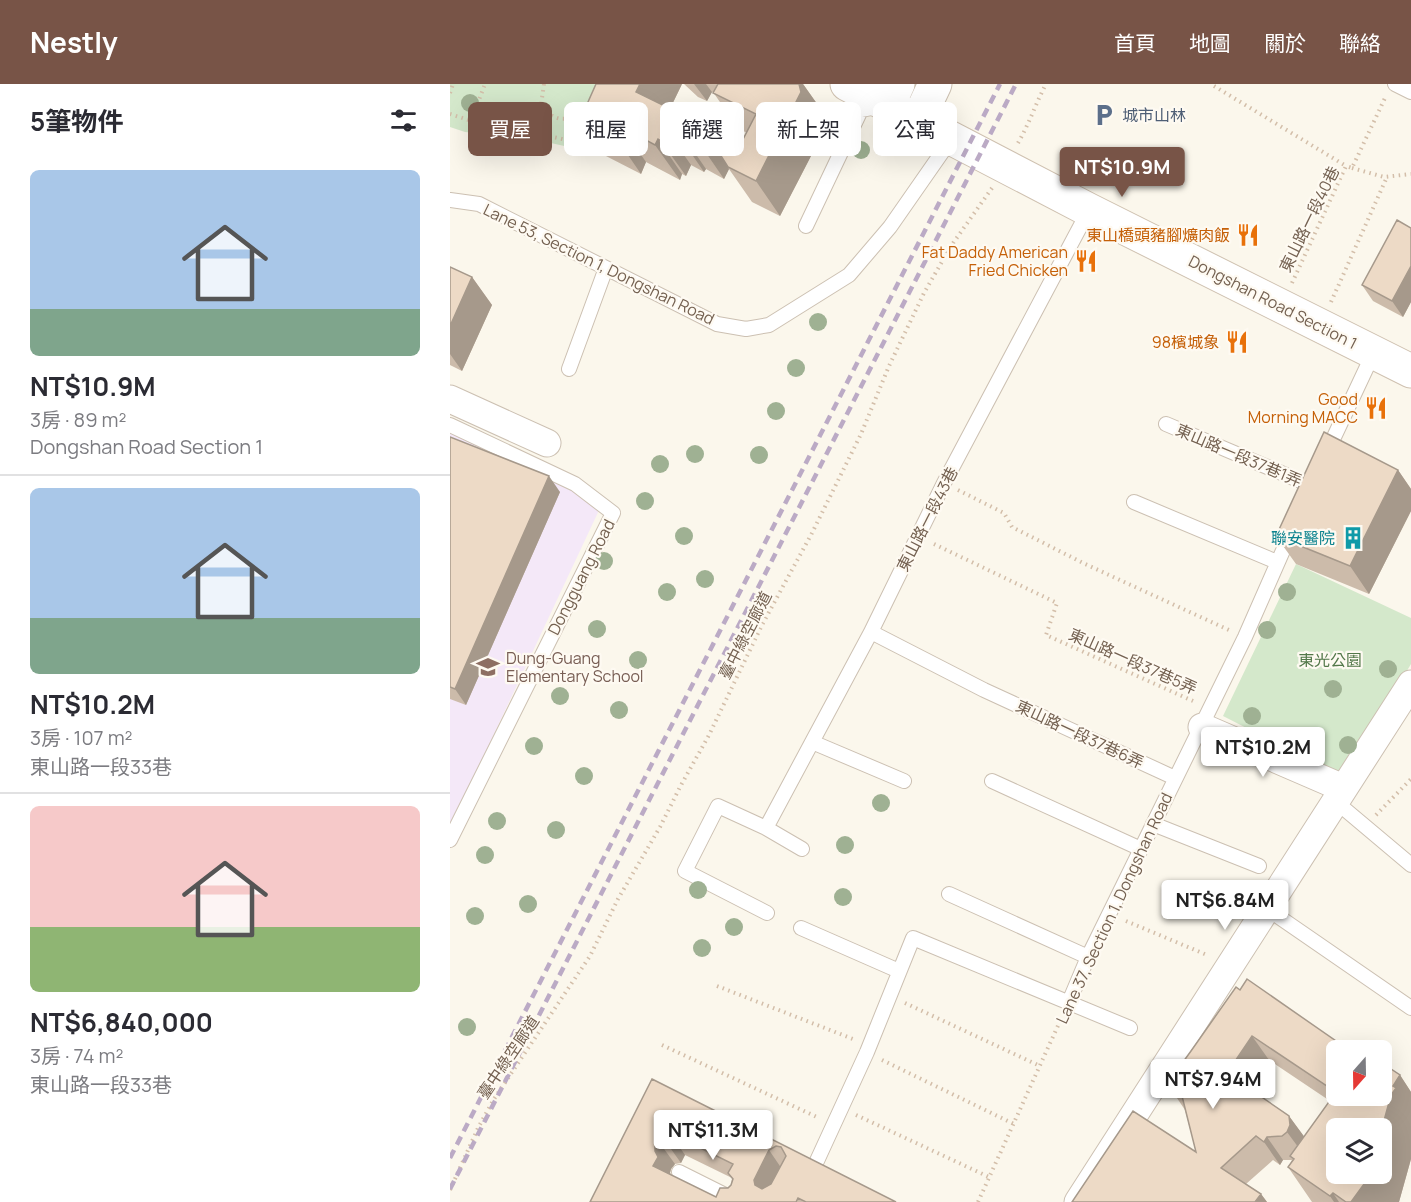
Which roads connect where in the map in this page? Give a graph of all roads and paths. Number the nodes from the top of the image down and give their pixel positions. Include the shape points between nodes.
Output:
1 (453, 84) edge
2 (485, 84) edge
3 (544, 84) edge
4 (847, 84) edge
5 (935, 84) edge
6 (1046, 84) edge
7 (1214, 86) dead end
8 (1390, 89) edge
9 (1411, 92) edge
10 (450, 93) edge
11 (893, 95) edge
12 (478, 102) edge
13 (926, 102) edge
14 (450, 114) edge
15 (564, 118) edge
16 (468, 120) edge
17 (957, 141) edge
18 (939, 156) edge
19 (1005, 166) junction
20 (1346, 166) junction
21 (1352, 168) junction
22 (1411, 174) edge
23 (1387, 177) junction
24 (450, 200) edge
25 (1089, 210) junction
26 (806, 226) dead end
27 (606, 268) junction
28 (1331, 302) dead end
29 (1281, 305) junction
30 (1373, 354) junction
31 (569, 369) dead end
32 (1411, 371) edge
33 (450, 399) edge
34 (1166, 424) dead end
35 (450, 425) edge
36 (547, 443) dead end
37 (944, 483) junction
38 (1134, 502) dead end
39 (1297, 518) edge
40 (918, 536) junction
41 (1277, 562) junction
42 (871, 632) junction
43 (1245, 637) junction
44 (1411, 684) edge
45 (1206, 717) junction
46 (812, 742) junction
47 (1175, 778) junction
48 (1411, 779) edge
49 (904, 781) dead end
50 (993, 781) dead end
51 (1339, 795) junction
52 (1153, 824) junction
53 (1365, 826) junction
54 (766, 828) junction
55 (450, 840) edge
56 (802, 849) dead end
57 (1141, 849) junction
58 (1411, 865) edge
59 (1259, 866) dead end
60 (949, 894) dead end
61 (1266, 908) junction
62 (767, 913) dead end
63 (1109, 914) junction
64 (801, 928) dead end
65 (1088, 957) junction
66 (1230, 965) junction
67 (899, 971) junction
68 (717, 986) dead end
69 (889, 996) junction
70 (1069, 1002) junction
71 (1411, 1008) edge
72 (1130, 1028) dead end
73 (662, 1045) dead end
74 (868, 1049) junction
75 (1040, 1066) junction
76 (840, 1108) junction
77 (833, 1124) junction
78 (1014, 1124) junction
79 (816, 1163) edge
80 (680, 1172) dead end
81 (989, 1177) junction
82 (450, 1190) edge
83 (739, 1202) edge
84 (978, 1202) edge
85 (1078, 1202) edge

1 - 10 path
2 - 12 path
3 - 15 path via 541,105 547,113
4 - 11 main road, Dongshan Road Section 1
5 - 13 main road
6 - 19 path, 臺中綠空廊道 via 1030,123
7 - 20 path
8 - 9 lane
8 - 21 path, 東山路一段40巷
11 - 26 lane via 861,110
14 - 16 path
17 - 19 main road, Dongshan Road Section 1
18 - 27 lane, Lane 53, Section 1, Dongshan Road via 890,227 849,275 769,325 746,329 717,324
19 - 25 main road, Dongshan Road Section 1
19 - 82 path, 臺中綠空廊道 via 924,293 813,533 660,827 590,956 494,1099
20 - 21 path, 東山路一段40巷
20 - 29 path, 東山路一段40巷
21 - 23 path
22 - 23 path
23 - 28 path
24 - 27 lane, Lane 53, Section 1, Dongshan Road via 479,204
25 - 29 main road, Dongshan Road Section 1
25 - 37 lane, 東山路一段43巷
27 - 31 lane
29 - 30 main road, Dongshan Road Section 1
30 - 32 main road, Dongshan Road Section 1
30 - 34 lane, 東山路一段37巷1弄 via 1314,481
33 - 36 street
35 - 55 lane, Dongguang Road via 575,484 614,513
37 - 40 lane, 東山路一段43巷
37 - 43 path via 1004,513 1012,527
38 - 41 lane
39 - 41 lane, Lane 37, Section 1, Dongshan Road
40 - 42 lane, 東山路一段43巷
40 - 45 path, 東山路一段37巷5弄 via 1057,603 1046,635
41 - 43 lane, Lane 37, Section 1, Dongshan Road
42 - 46 lane, 東山路一段43巷
42 - 47 lane, 東山路一段37巷6弄 via 984,690
43 - 45 lane, Lane 37, Section 1, Dongshan Road
44 - 51 street
45 - 47 lane, Lane 37, Section 1, Dongshan Road
45 - 51 street
46 - 49 lane
46 - 54 lane, 東山路一段43巷
47 - 52 lane, Lane 37, Section 1, Dongshan Road
48 - 53 path
50 - 57 lane
51 - 53 lane
51 - 61 street
52 - 57 lane, Lane 37, Section 1, Dongshan Road
52 - 59 lane
53 - 58 lane
54 - 56 lane
54 - 62 lane via 718,806 685,870
57 - 63 lane, Lane 37, Section 1, Dongshan Road
60 - 65 lane
61 - 66 street
61 - 71 lane
63 - 65 lane, Lane 37, Section 1, Dongshan Road
63 - 66 path
64 - 67 lane
65 - 70 lane, Lane 37, Section 1, Dongshan Road
66 - 85 street
67 - 69 lane
67 - 70 lane via 913,938
68 - 74 path
69 - 74 lane
69 - 75 path
70 - 72 lane
70 - 75 path, Lane 37, Section 1, Dongshan Road
73 - 77 path
74 - 76 lane
74 - 78 path
75 - 78 path, Lane 37, Section 1, Dongshan Road
76 - 77 lane
76 - 81 path
77 - 79 lane
78 - 81 path, Lane 37, Section 1, Dongshan Road
80 - 83 lane
81 - 84 path, Lane 37, Section 1, Dongshan Road

